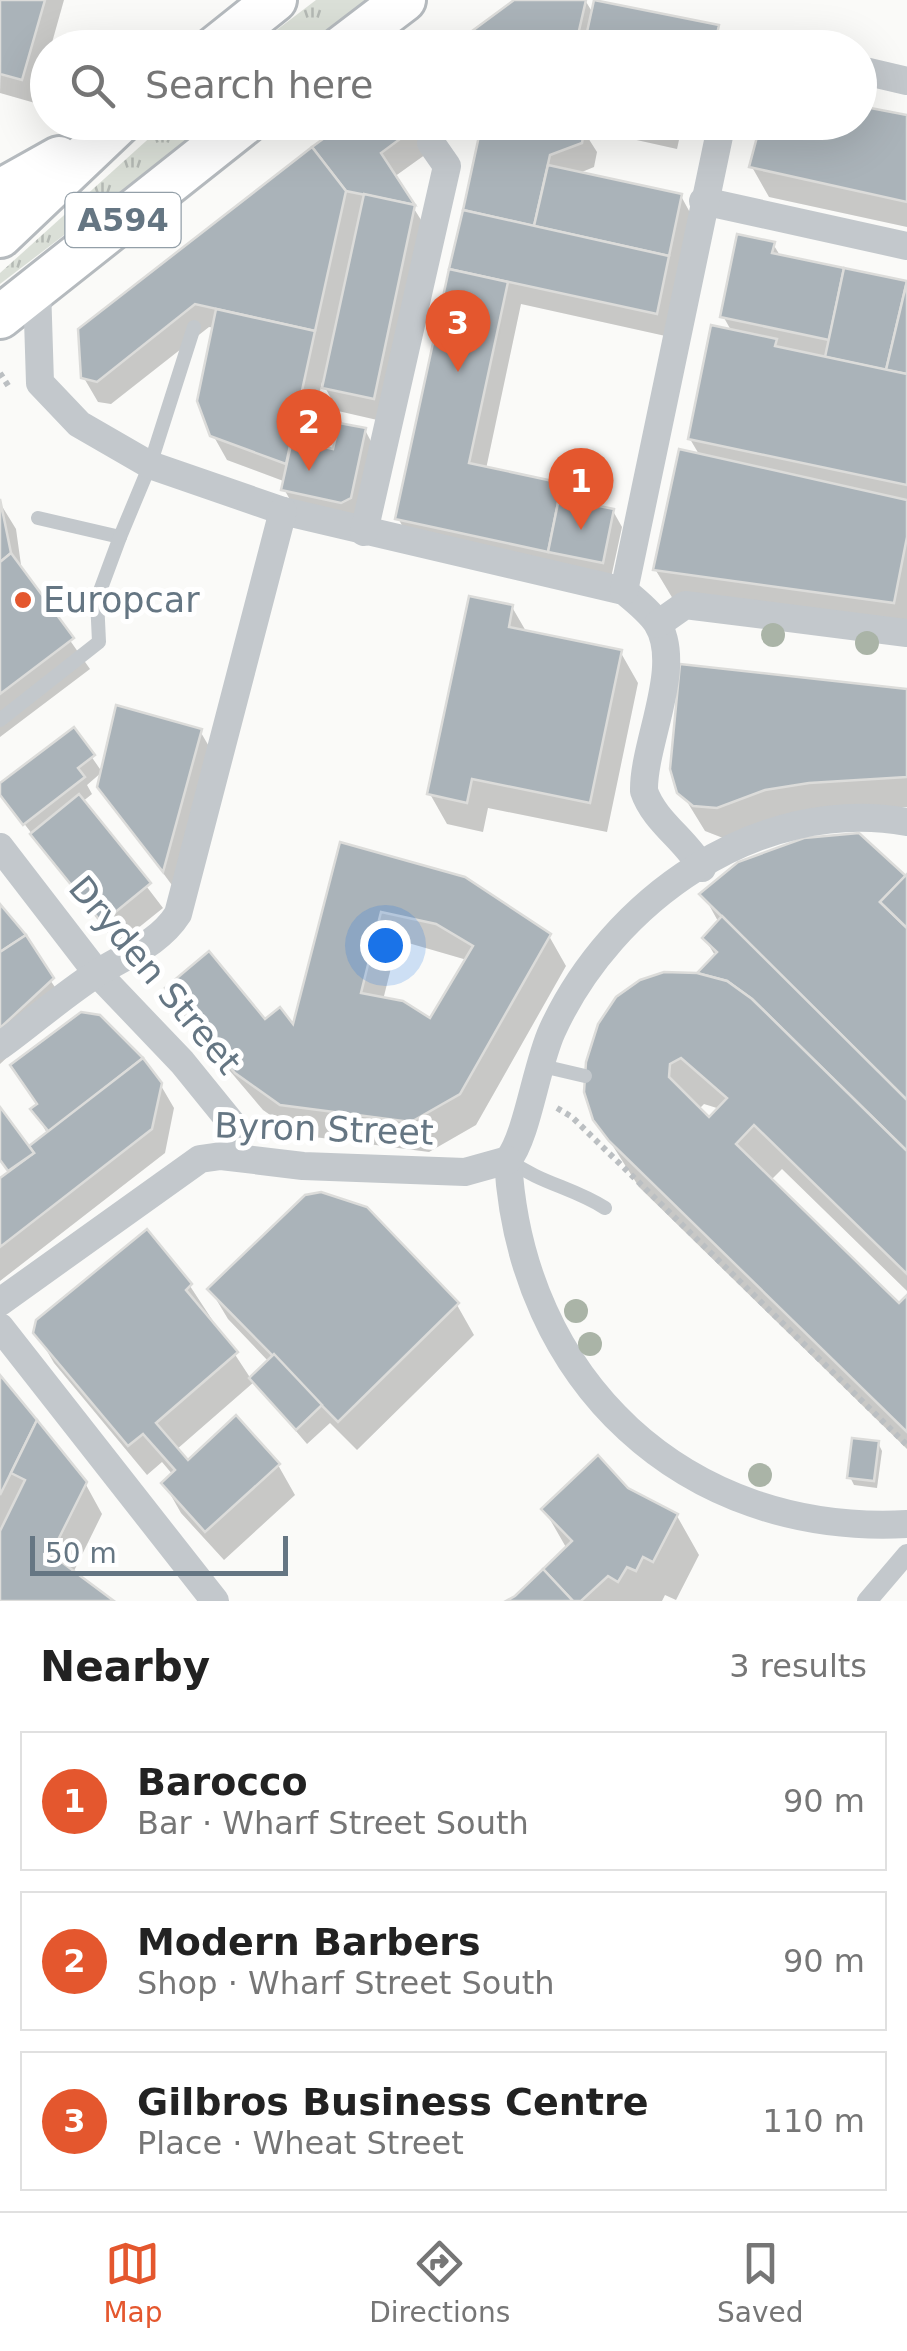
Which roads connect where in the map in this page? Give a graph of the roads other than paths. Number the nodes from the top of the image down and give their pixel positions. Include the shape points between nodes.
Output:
1 (275, 0) edge
2 (404, 0) edge
3 (238, 30) edge
4 (365, 30) edge
5 (877, 74) edge
6 (907, 80) edge
7 (91, 140) edge
8 (100, 140) edge
9 (223, 140) edge
10 (718, 140) edge
11 (431, 143) dead end
12 (0, 191) edge
13 (703, 200) junction
14 (0, 236) edge
15 (907, 246) edge
16 (38, 287) junction
17 (0, 318) edge
18 (194, 327) dead end
19 (150, 465) junction
20 (283, 511) junction
21 (38, 518) dead end
22 (364, 532) junction
23 (120, 537) junction
24 (624, 591) junction
25 (658, 624) junction
26 (907, 633) edge
27 (0, 720) edge
28 (907, 822) edge
29 (0, 847) edge
30 (702, 868) junction
31 (98, 973) junction
32 (0, 1046) edge
33 (538, 1065) junction
34 (585, 1076) dead end
35 (237, 1156) junction
36 (508, 1160) junction
37 (605, 1208) dead end
38 (0, 1302) edge
39 (0, 1326) edge
40 (907, 1524) edge
41 (907, 1554) edge
42 (215, 1601) edge
43 (867, 1601) edge

1 - 3 main road
2 - 4 main road
5 - 6 street
7 - 12 main road, A594
8 - 14 main road, A594
9 - 16 main road, A594
10 - 13 street
11 - 22 street via 447,166
13 - 15 street
13 - 24 street
16 - 17 main road, A594
16 - 19 street via 40,383 79,424
18 - 19 lane
19 - 20 street
19 - 23 lane
20 - 22 street
20 - 31 street via 178,914 129,958
21 - 23 lane
22 - 24 street
23 - 27 lane via 97,598 99,642
24 - 25 street
25 - 26 street via 685,605
25 - 30 street via 665,667 644,791 648,805
28 - 30 street via 819,821 756,835
29 - 31 street, Dryden Street
30 - 33 street via 640,908 612,936 567,1000
31 - 32 street
31 - 35 street, Dryden Street via 238,1132
33 - 34 lane
33 - 36 street via 520,1146
35 - 36 street, Byron Street via 303,1166 465,1172
35 - 38 street, Byron Street via 200,1159 181,1169
36 - 37 lane via 538,1182
36 - 40 street via 518,1238 550,1328 591,1390 641,1442 699,1482 755,1506 845,1524
39 - 42 street
41 - 43 street

